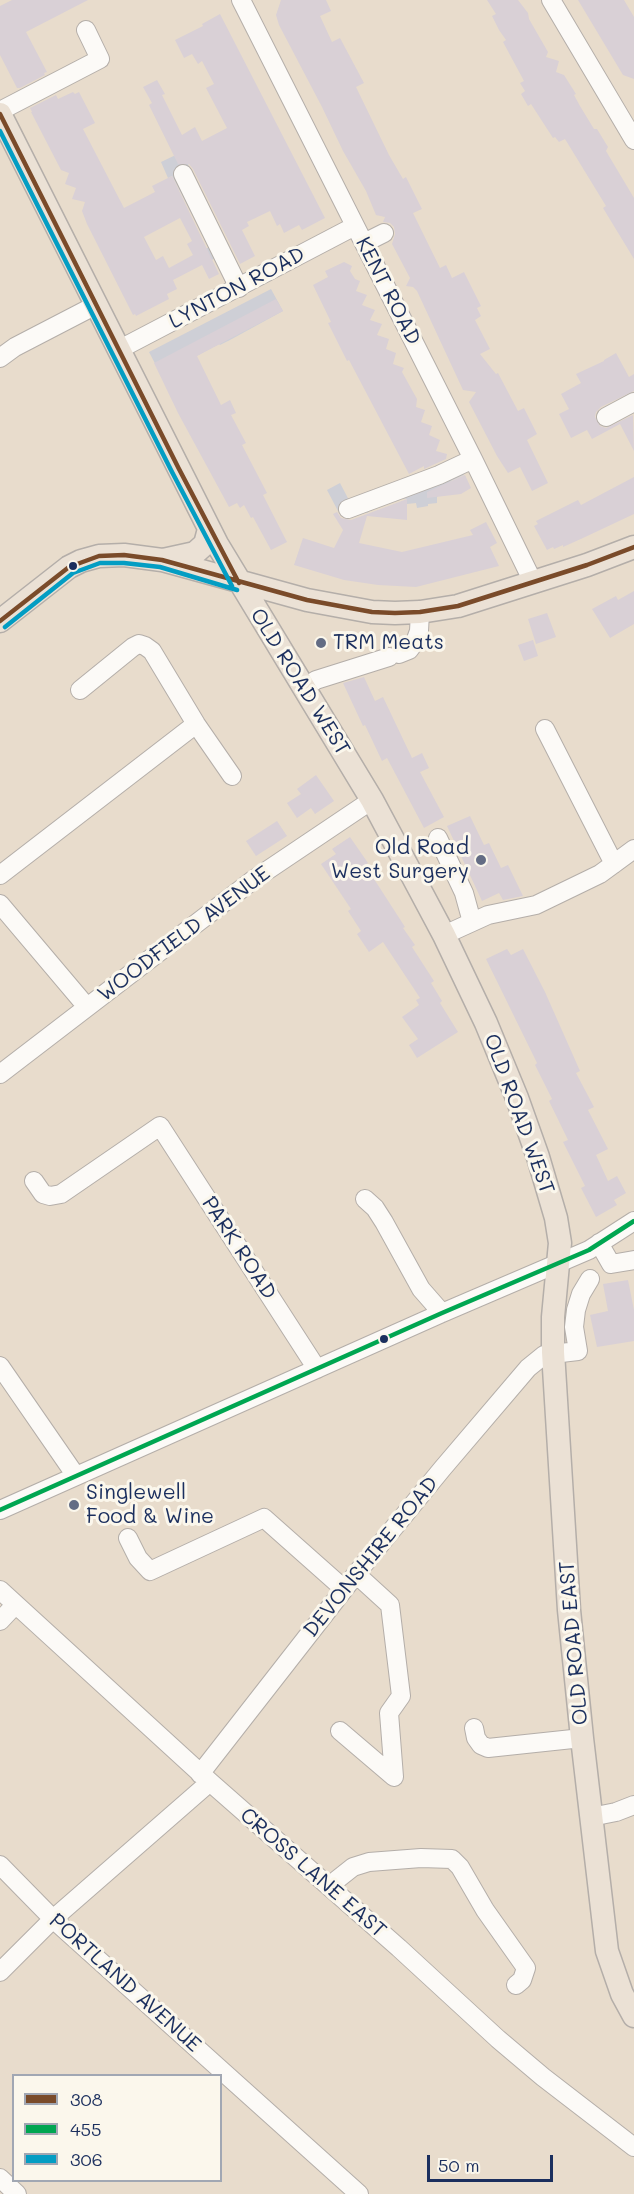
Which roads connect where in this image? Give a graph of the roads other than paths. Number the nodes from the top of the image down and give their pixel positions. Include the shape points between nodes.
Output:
1 (241, 0) edge
2 (551, 0) edge
3 (86, 30) dead end
4 (0, 112) edge
5 (634, 140) edge
6 (183, 174) dead end
7 (355, 226) junction
8 (384, 233) dead end
9 (364, 243) junction
10 (239, 288) junction
11 (96, 305) junction
12 (118, 350) junction
13 (0, 358) edge
14 (634, 402) edge
15 (606, 417) dead end
16 (473, 459) junction
17 (348, 509) dead end
18 (209, 529) junction
19 (634, 547) edge
20 (162, 560) junction
21 (533, 582) junction
22 (239, 583) junction
23 (307, 600) junction
24 (420, 612) junction
25 (0, 621) edge
26 (268, 631) junction
27 (304, 688) junction
28 (80, 690) dead end
29 (196, 724) junction
30 (545, 729) dead end
31 (232, 765) dead end
32 (372, 800) junction
33 (438, 838) dead end
34 (634, 849) edge
35 (614, 864) junction
36 (0, 875) edge
37 (0, 904) edge
38 (472, 922) junction
39 (444, 935) junction
40 (87, 1006) junction
41 (0, 1074) edge
42 (34, 1181) dead end
43 (364, 1199) dead end
44 (634, 1221) edge
45 (599, 1243) junction
46 (634, 1260) edge
47 (559, 1263) junction
48 (590, 1279) dead end
49 (442, 1313) junction
50 (553, 1352) junction
51 (0, 1366) edge
52 (317, 1369) junction
53 (76, 1476) junction
54 (0, 1510) edge
55 (128, 1538) dead end
56 (356, 1574) junction
57 (344, 1589) junction
58 (0, 1590) edge
59 (15, 1605) junction
60 (0, 1621) edge
61 (474, 1728) dead end
62 (340, 1731) dead end
63 (582, 1738) junction
64 (205, 1778) junction
65 (634, 1805) edge
66 (591, 1817) junction
67 (0, 1865) edge
68 (329, 1886) junction
69 (53, 1919) junction
70 (0, 1972) edge
71 (516, 1985) dead end
72 (634, 2016) edge
73 (634, 2148) edge
74 (0, 2178) edge
75 (17, 2194) edge
76 (359, 2194) edge

1 - 7 street, KENT ROAD
2 - 5 street
3 - 4 street via 100,60
4 - 11 main road, OLD ROAD WEST
6 - 10 street
7 - 9 street, KENT ROAD
7 - 10 street, LYNTON ROAD
8 - 9 street
9 - 16 street, KENT ROAD
10 - 12 street, LYNTON ROAD
11 - 12 main road, OLD ROAD WEST
11 - 13 street
12 - 18 main road, OLD ROAD WEST
14 - 15 street
16 - 17 street
16 - 21 street, KENT ROAD
18 - 20 main road via 205,544 195,553
18 - 22 main road, OLD ROAD WEST
19 - 21 main road
20 - 22 main road
20 - 25 main road via 114,555 87,558
21 - 24 main road via 458,606
22 - 23 main road
22 - 26 main road, OLD ROAD WEST
23 - 24 main road via 372,612
23 - 26 main road via 279,609
24 - 27 street via 419,631 409,650 316,680
26 - 27 main road, OLD ROAD WEST
27 - 32 main road, OLD ROAD WEST
28 - 29 street via 133,647 146,646
29 - 31 street
29 - 36 street
30 - 35 street
32 - 39 main road, OLD ROAD WEST
32 - 40 street, WOODFIELD AVENUE via 253,880
33 - 38 street via 464,892
34 - 35 street
35 - 38 street via 536,905
37 - 40 street
38 - 39 street
39 - 47 main road, OLD ROAD WEST via 486,1023 527,1127 558,1223
40 - 41 street, WOODFIELD AVENUE
42 - 52 street, PARK ROAD via 43,1194 61,1194 160,1126
43 - 49 street via 375,1208 421,1289
44 - 45 street
45 - 46 street via 611,1264
45 - 47 street
47 - 49 street
47 - 50 main road, OLD ROAD EAST
48 - 50 street, DEVONSHIRE ROAD via 576,1310 578,1351
49 - 52 street
50 - 56 street, DEVONSHIRE ROAD via 528,1368
50 - 63 main road, OLD ROAD EAST via 569,1610
51 - 53 street
52 - 53 street
53 - 54 street
55 - 57 street via 150,1571 264,1518
56 - 57 street, DEVONSHIRE ROAD
56 - 62 street via 390,1605 401,1696 389,1713 394,1777
57 - 64 street, DEVONSHIRE ROAD
58 - 59 street, CROSS LANE EAST
59 - 60 street
59 - 64 street, CROSS LANE EAST
61 - 63 street via 476,1738 488,1748
63 - 66 main road, OLD ROAD EAST
64 - 68 street, CROSS LANE EAST
64 - 69 street, DEVONSHIRE ROAD
65 - 66 street
66 - 72 main road, OLD ROAD EAST via 607,1951 621,1994
67 - 69 street, PORTLAND AVENUE
68 - 71 street via 353,1867 369,1862 452,1859 526,1968
68 - 73 street, CROSS LANE EAST via 543,2078
69 - 70 street, DEVONSHIRE ROAD
69 - 76 street, PORTLAND AVENUE
74 - 75 street

